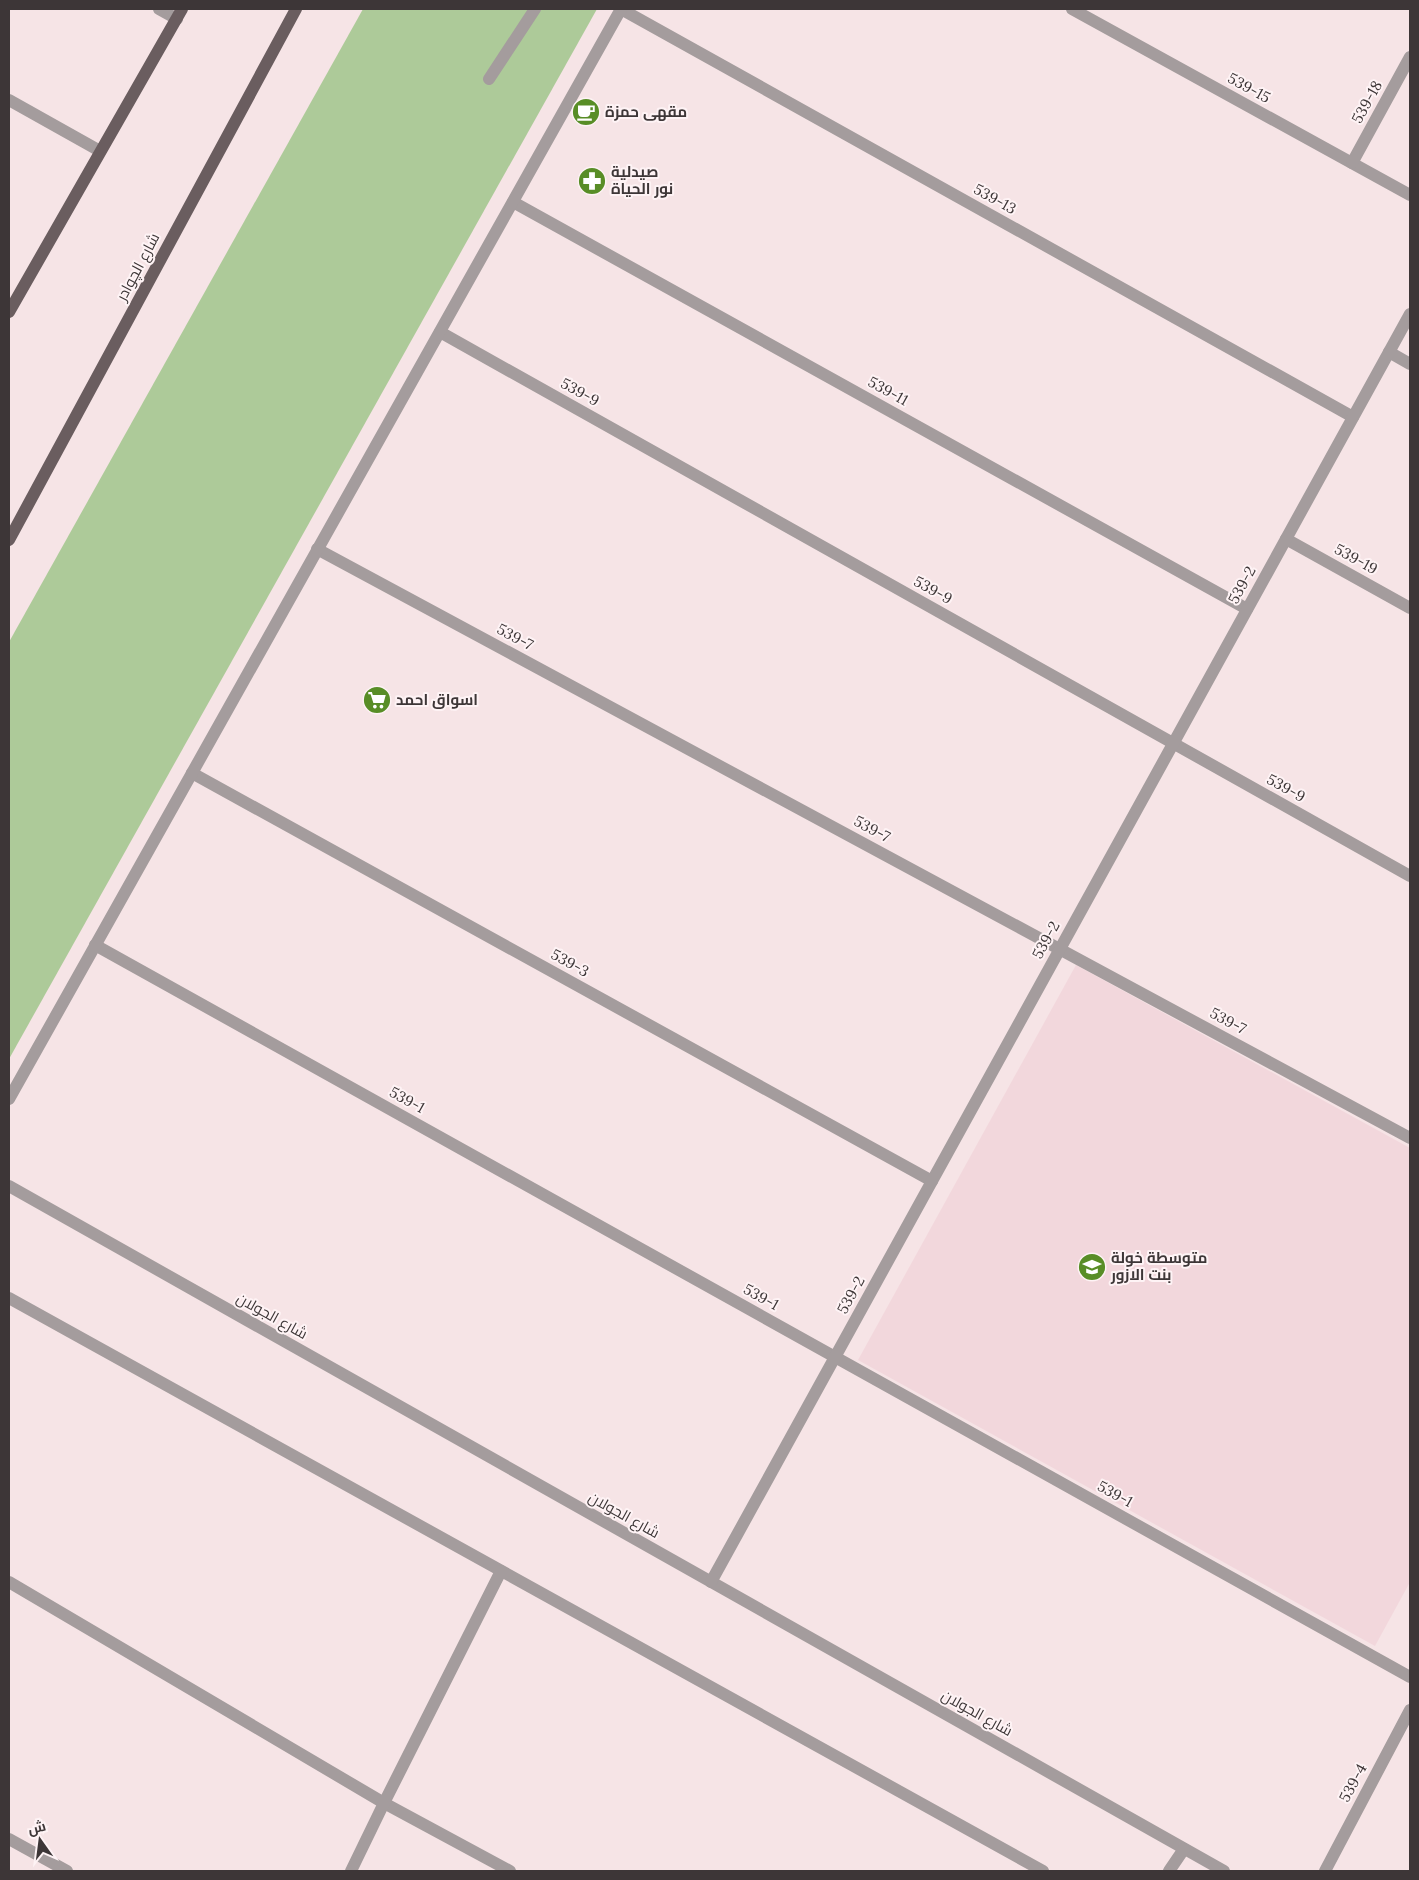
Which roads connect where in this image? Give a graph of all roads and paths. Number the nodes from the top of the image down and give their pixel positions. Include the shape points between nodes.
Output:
1 (158, 9) edge
2 (296, 9) edge
3 (535, 9) edge
4 (621, 9) edge
5 (1072, 9) edge
6 (180, 14) edge
7 (1410, 57) edge
8 (489, 79) dead end
9 (9, 100) edge
10 (100, 152) junction
11 (1352, 163) junction
12 (1410, 195) edge
13 (513, 202) junction
14 (9, 312) edge
15 (1410, 314) edge
16 (440, 332) junction
17 (1389, 352) junction
18 (1410, 364) edge
19 (1354, 417) junction
20 (1286, 538) junction
21 (9, 540) edge
22 (317, 549) junction
23 (1410, 608) edge
24 (1247, 609) junction
25 (1173, 743) junction
26 (192, 773) junction
27 (1410, 876) edge
28 (95, 945) junction
29 (1060, 949) junction
30 (9, 1099) edge
31 (1410, 1138) edge
32 (932, 1181) junction
33 (9, 1186) edge
34 (9, 1298) edge
35 (835, 1357) junction
36 (501, 1571) junction
37 (9, 1582) edge
38 (711, 1582) junction
39 (1410, 1677) edge
40 (1410, 1710) edge
41 (384, 1803) junction
42 (9, 1839) edge
43 (1184, 1849) junction
44 (67, 1871) edge
45 (351, 1871) edge
46 (510, 1871) edge
47 (1043, 1871) edge
48 (1170, 1871) edge
49 (1224, 1871) edge
50 (1325, 1871) edge

1 - 6 street
2 - 21 main road, شارع الچوادر
3 - 8 street
4 - 13 street
4 - 19 street, 539-13
5 - 11 street, 539-15
6 - 10 main road
7 - 11 street, 539-18
9 - 10 street
10 - 14 main road
11 - 12 street, 539-15
13 - 16 street
13 - 24 street, 539-11
15 - 17 street, 539-2
16 - 22 street
16 - 25 street, 539-9
17 - 18 street
17 - 19 street, 539-2
19 - 20 street, 539-2
20 - 23 street, 539-19
20 - 24 street, 539-2
22 - 26 street
22 - 29 street, 539-7
24 - 25 street, 539-2
25 - 27 street, 539-9
25 - 29 street, 539-2
26 - 28 street
26 - 32 street, 539-3
28 - 30 street
28 - 35 street, 539-1
29 - 31 street, 539-7
29 - 32 street, 539-2
32 - 35 street, 539-2
33 - 38 street, شارع الجولان
34 - 36 street
35 - 38 street, 539-2
35 - 39 street, 539-1
36 - 41 street
36 - 47 street
37 - 41 street
38 - 43 street, شارع الجولان
40 - 50 street, 539-4
41 - 45 street
41 - 46 street
42 - 44 street
43 - 48 street
43 - 49 street, شارع الجولان

